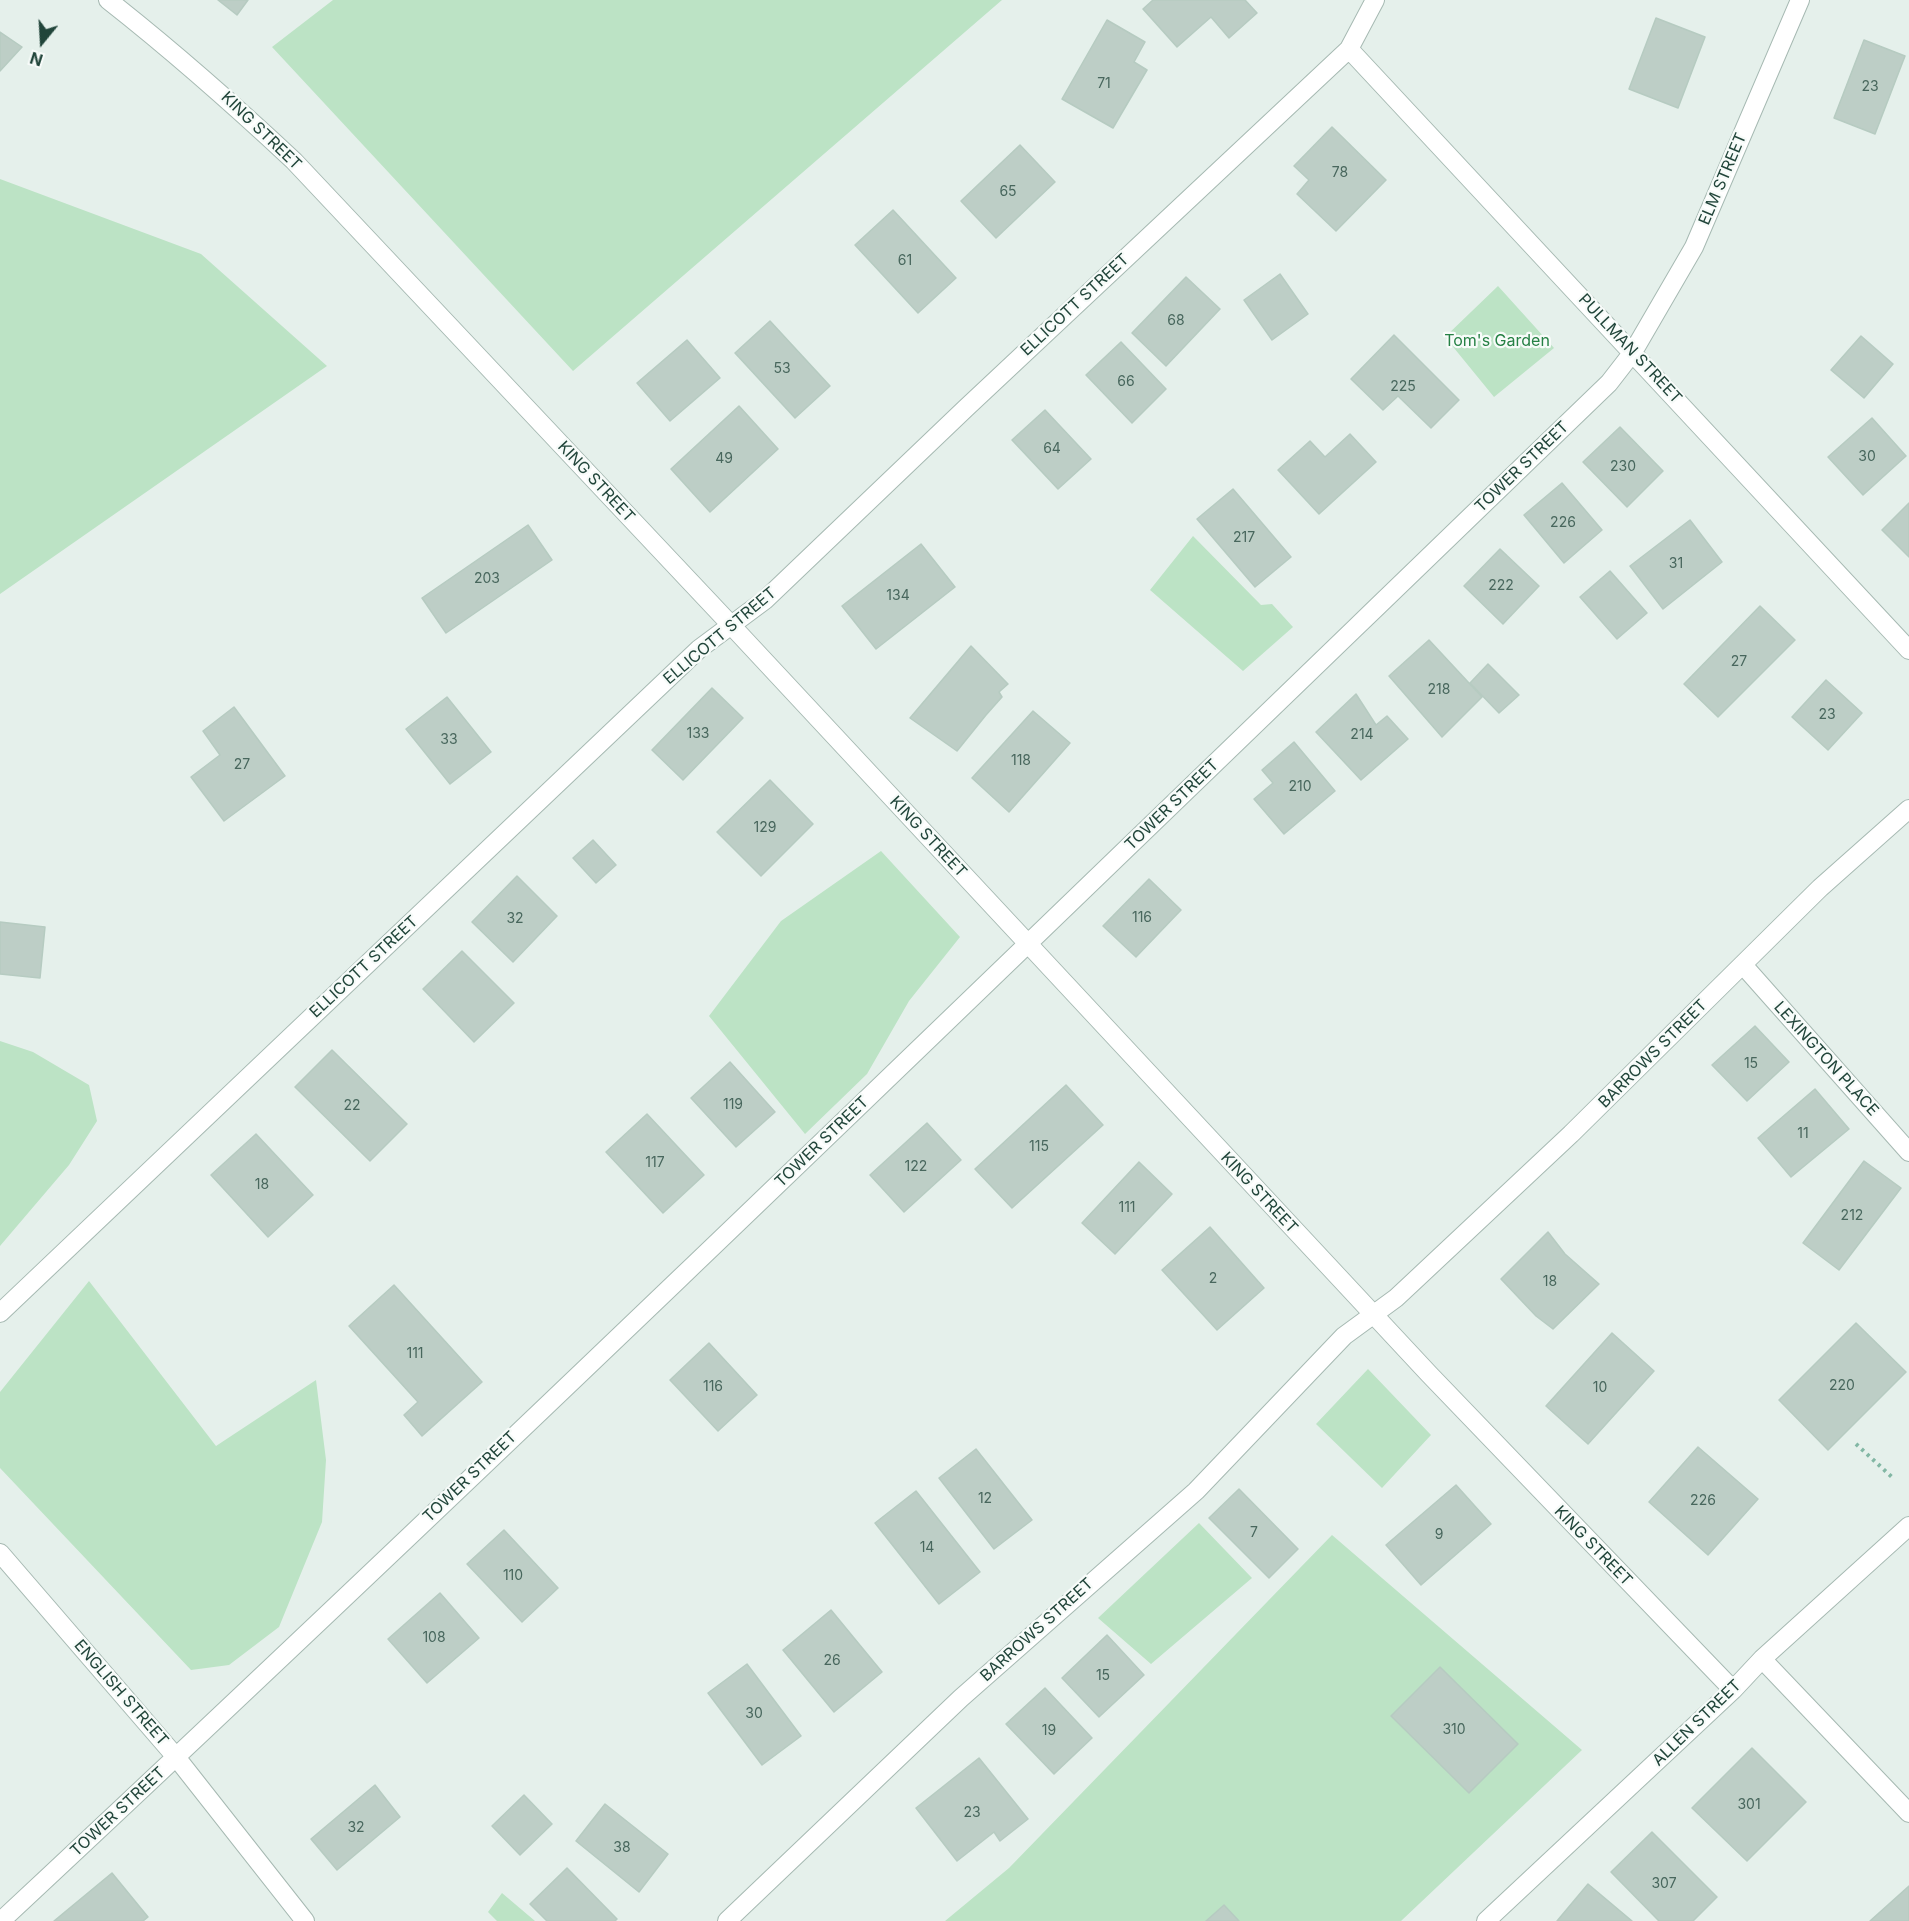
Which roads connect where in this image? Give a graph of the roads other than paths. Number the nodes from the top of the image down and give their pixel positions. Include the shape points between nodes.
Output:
1 (108, 0) edge
2 (1375, 0) edge
3 (1800, 0) edge
4 (1349, 49) junction
5 (1633, 352) junction
6 (731, 625) junction
7 (1909, 650) edge
8 (1909, 809) edge
9 (1028, 945) junction
10 (1743, 965) junction
11 (1909, 1152) edge
12 (0, 1313) edge
13 (1373, 1314) junction
14 (1909, 1526) edge
15 (0, 1553) edge
16 (1762, 1659) junction
17 (1733, 1690) junction
18 (176, 1757) junction
19 (1909, 1813) edge
20 (1, 1921) edge
21 (305, 1921) edge
22 (727, 1921) edge
23 (1486, 1921) edge

1 - 6 street, KING STREET via 218,90 294,161
2 - 4 street, ELLICOTT STREET
3 - 5 street, ELM STREET via 1694,247
4 - 5 street, PULLMAN STREET
4 - 6 street, ELLICOTT STREET via 765,600
5 - 7 street, PULLMAN STREET
5 - 9 street, TOWER STREET via 1609,383
6 - 9 street, KING STREET
6 - 12 street, ELLICOTT STREET via 699,649
8 - 10 street, BARROWS STREET via 1820,888
9 - 13 street, KING STREET
9 - 18 street, TOWER STREET
10 - 11 street, LEXINGTON PLACE
10 - 13 street, BARROWS STREET via 1571,1134 1396,1298
13 - 17 street, KING STREET
13 - 22 street, BARROWS STREET via 1344,1336 1196,1491 961,1698
14 - 16 street, ALLEN STREET
15 - 18 street, ENGLISH STREET
16 - 17 street, ALLEN STREET
16 - 19 street
17 - 23 street, ALLEN STREET
18 - 20 street, TOWER STREET
18 - 21 street, ENGLISH STREET

